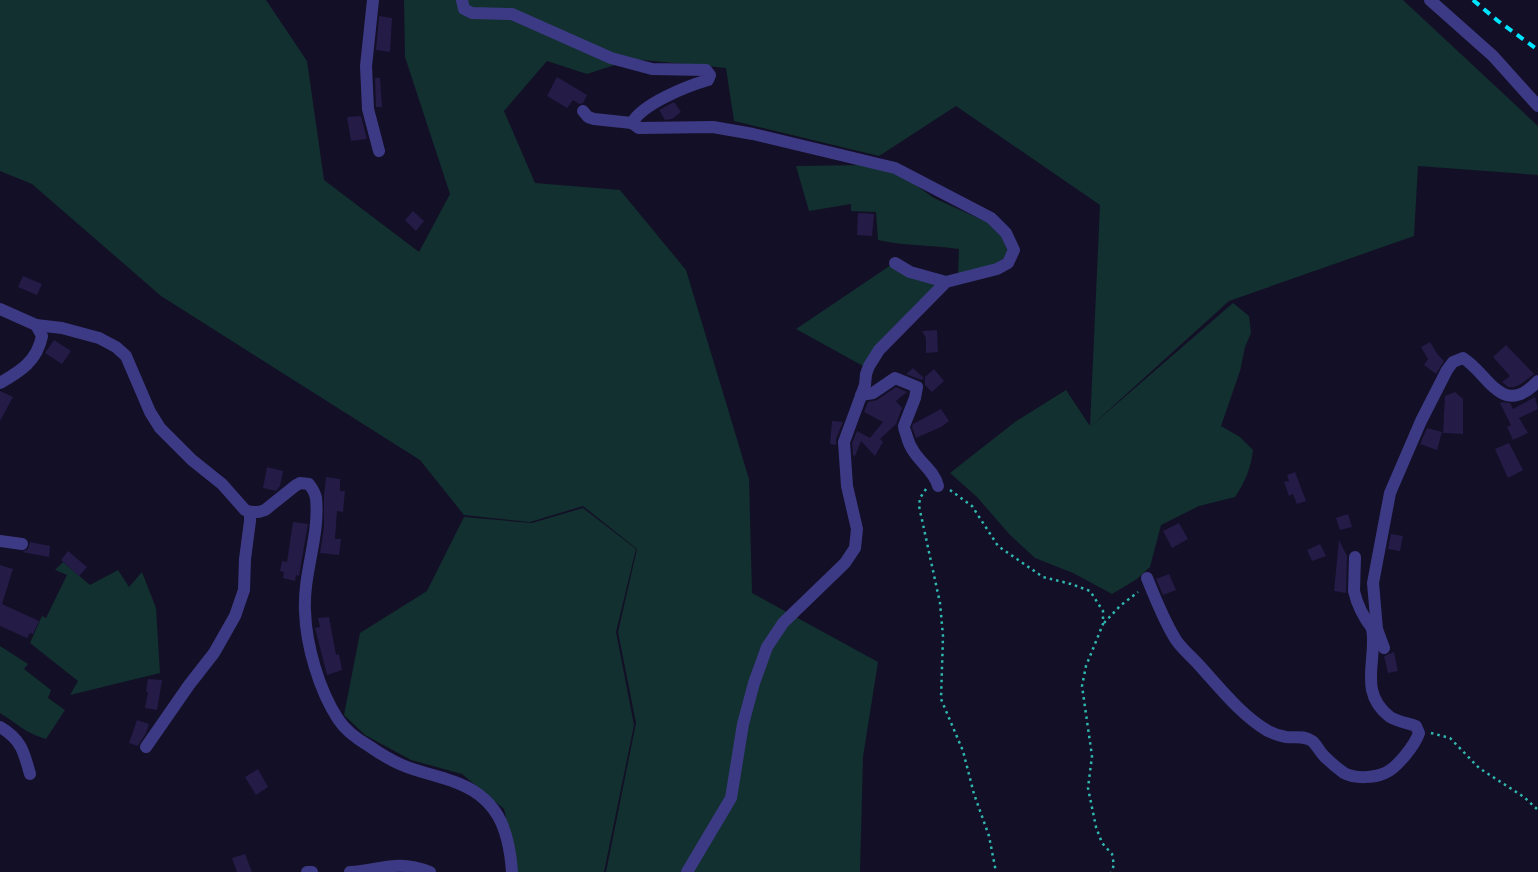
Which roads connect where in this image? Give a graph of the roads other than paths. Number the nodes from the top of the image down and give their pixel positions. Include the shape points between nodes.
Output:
1 (373, 0) edge
2 (462, 0) edge
3 (1430, 0) edge
4 (1538, 106) edge
5 (583, 111) dead end
6 (632, 123) junction
7 (379, 151) dead end
8 (895, 264) dead end
9 (946, 282) junction
10 (0, 309) edge
11 (36, 325) junction
12 (1538, 381) edge
13 (0, 383) edge
14 (861, 395) junction
15 (938, 486) road end
16 (250, 512) junction
17 (0, 541) edge
18 (22, 544) dead end
19 (1355, 558) dead end
20 (1149, 582) road end
21 (1375, 629) junction
22 (1384, 648) dead end
23 (0, 727) edge
24 (146, 748) dead end
25 (30, 774) dead end
26 (307, 872) edge
27 (312, 872) edge
28 (350, 872) edge
29 (430, 872) edge
30 (512, 872) edge
31 (687, 872) edge

1 - 7 street via 366,66 368,109
2 - 6 street via 464,9 472,13 512,14 611,58 652,69 706,70 710,75 708,80 666,97
3 - 4 street via 1493,56
5 - 6 street via 588,117
6 - 9 street via 639,128 713,127 895,168 991,218 1006,233 1014,250 1008,263 997,269
8 - 9 street via 910,272
9 - 14 street via 880,350 866,374
10 - 11 street
11 - 13 street via 42,336 40,348 28,365
11 - 16 street via 99,338 116,347 126,356 160,428
12 - 21 street via 1529,390 1510,396 1499,392 1463,358 1453,362 1447,370 1390,493 1373,583
14 - 15 street via 873,393 896,378 917,387 904,430 908,445 934,476
14 - 31 street via 845,436 844,448 847,486 857,529 855,548 845,564 783,623 767,647 743,724 730,798
16 - 24 street via 244,590 239,607 214,653
16 - 30 street via 265,510 300,483 309,484 313,489 316,504 306,585 306,627 318,673 333,711 346,729 387,758 458,783 484,797 505,829
17 - 18 street
19 - 21 street via 1355,596
20 - 21 street via 1176,640 1240,708 1275,734 1299,736 1313,742 1345,774 1356,776 1386,773 1401,760 1419,733 1416,726 1390,716 1373,694 1371,670
21 - 22 street
23 - 25 street via 10,732 23,749
26 - 27 street
28 - 29 street via 398,865

